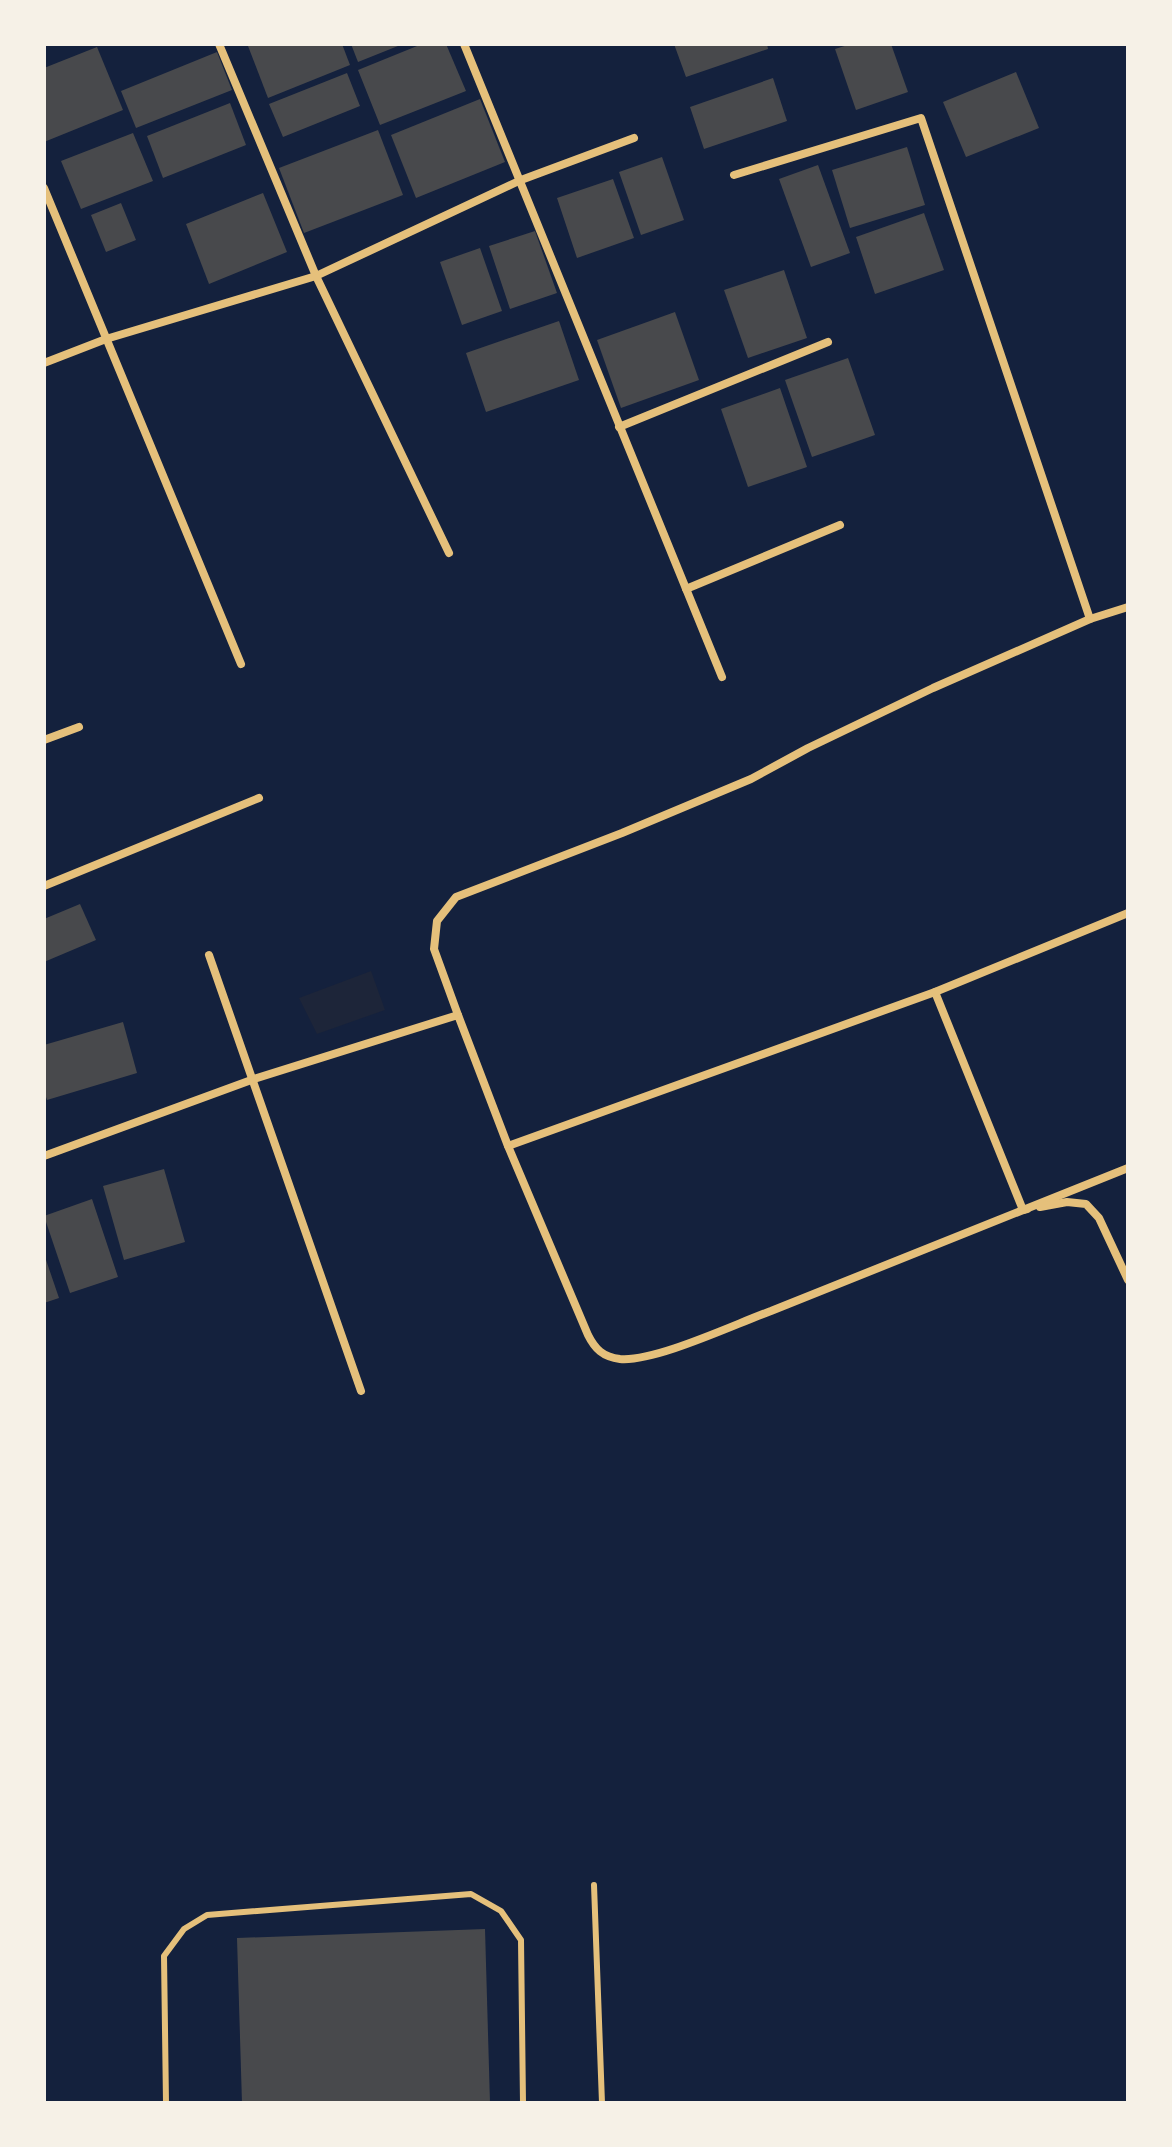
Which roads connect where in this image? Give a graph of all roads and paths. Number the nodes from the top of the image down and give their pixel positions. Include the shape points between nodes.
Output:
1 (219, 44) edge
2 (464, 44) edge
3 (634, 138) dead end
4 (734, 175) dead end
5 (521, 180) junction
6 (44, 188) edge
7 (316, 276) junction
8 (106, 339) junction
9 (828, 342) dead end
10 (44, 363) edge
11 (619, 427) junction
12 (840, 525) dead end
13 (449, 553) dead end
14 (686, 589) junction
15 (1128, 607) edge
16 (1090, 619) junction
17 (241, 664) dead end
18 (722, 677) dead end
19 (79, 727) dead end
20 (44, 740) edge
21 (259, 798) dead end
22 (44, 886) edge
23 (1128, 913) edge
24 (209, 955) dead end
25 (935, 992) junction
26 (458, 1015) junction
27 (254, 1079) junction
28 (508, 1146) junction
29 (44, 1156) edge
30 (1128, 1168) edge
31 (1023, 1210) junction
32 (1128, 1280) edge
33 (361, 1391) dead end
34 (594, 1885) dead end
35 (166, 2103) edge
36 (523, 2103) edge
37 (602, 2103) edge

1 - 7 street
2 - 5 street
3 - 5 street
4 - 16 street via 921,118
5 - 7 street
5 - 11 street
6 - 8 street
7 - 8 street
7 - 13 street
8 - 10 street
8 - 17 street
9 - 11 street
11 - 14 street
12 - 14 street
14 - 18 street
15 - 16 street
16 - 26 street via 891,707 751,779 456,897 437,921 434,949
19 - 20 street
21 - 22 street
23 - 25 street
24 - 27 street
25 - 28 street
25 - 31 street
26 - 27 street
26 - 28 street
27 - 29 street
27 - 33 street
28 - 31 street via 588,1335 595,1348 620,1359 708,1335
30 - 31 street
31 - 32 street via 1086,1204 1099,1218
34 - 37 lane
35 - 36 lane via 164,1956 184,1929 207,1915 471,1894 501,1911 521,1940

